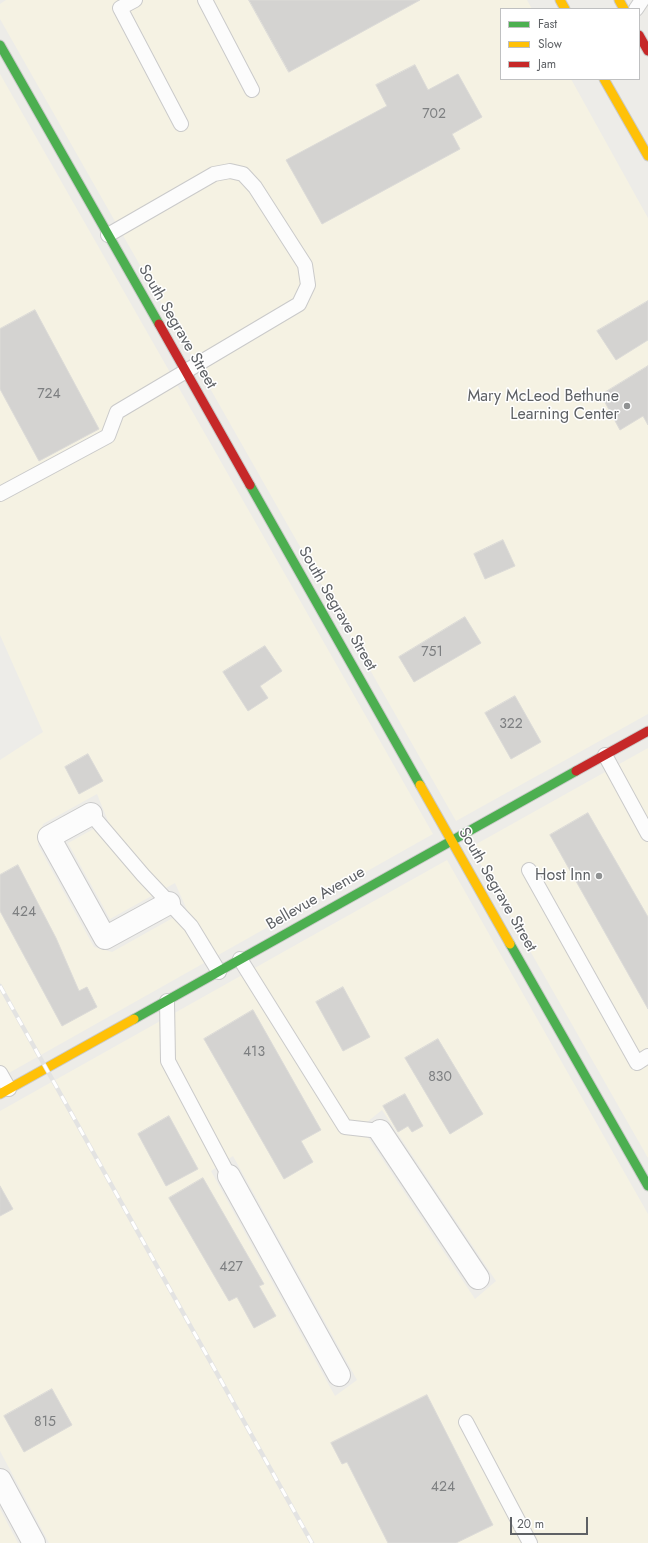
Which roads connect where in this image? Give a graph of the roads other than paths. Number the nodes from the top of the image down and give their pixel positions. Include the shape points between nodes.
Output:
1 (135, 0) edge
2 (205, 0) edge
3 (640, 37) edge
4 (0, 46) edge
5 (648, 51) edge
6 (605, 80) edge
7 (252, 90) dead end
8 (181, 124) dead end
9 (648, 156) edge
10 (108, 235) junction
11 (186, 373) junction
12 (0, 494) edge
13 (648, 731) edge
14 (605, 755) junction
15 (91, 814) joint
16 (648, 834) edge
17 (452, 840) junction
18 (529, 870) dead end
19 (169, 903) junction
20 (240, 959) junction
21 (219, 972) junction
22 (166, 1001) junction
23 (648, 1056) edge
24 (0, 1073) edge
25 (5, 1092) edge
26 (380, 1131) joint
27 (229, 1176) joint
28 (648, 1186) edge
29 (478, 1278) dead end
30 (339, 1375) dead end
31 (466, 1422) dead end
32 (0, 1480) edge
33 (34, 1543) edge
34 (530, 1543) edge

1 - 8 lane via 120,8
2 - 7 lane
3 - 5 street
4 - 10 street, South Segrave Street
6 - 9 street
10 - 11 street, South Segrave Street
10 - 11 lane via 214,174 230,171 243,174 255,187 305,265 308,285 299,304
11 - 12 lane via 117,412 108,436
11 - 17 street, South Segrave Street
13 - 14 street, Bellevue Avenue
14 - 16 lane
14 - 17 street, Bellevue Avenue
15 - 19 lane
15 - 19 street via 49,837 105,938
17 - 20 street, Bellevue Avenue
17 - 28 street, South Segrave Street
18 - 23 lane via 637,1063
19 - 21 lane via 191,926
20 - 21 street, Bellevue Avenue
20 - 26 lane via 345,1127
21 - 22 street, Bellevue Avenue
22 - 25 street, Bellevue Avenue
22 - 27 lane via 168,1061
24 - 25 lane
26 - 29 street
27 - 30 street
31 - 34 lane
32 - 33 street

